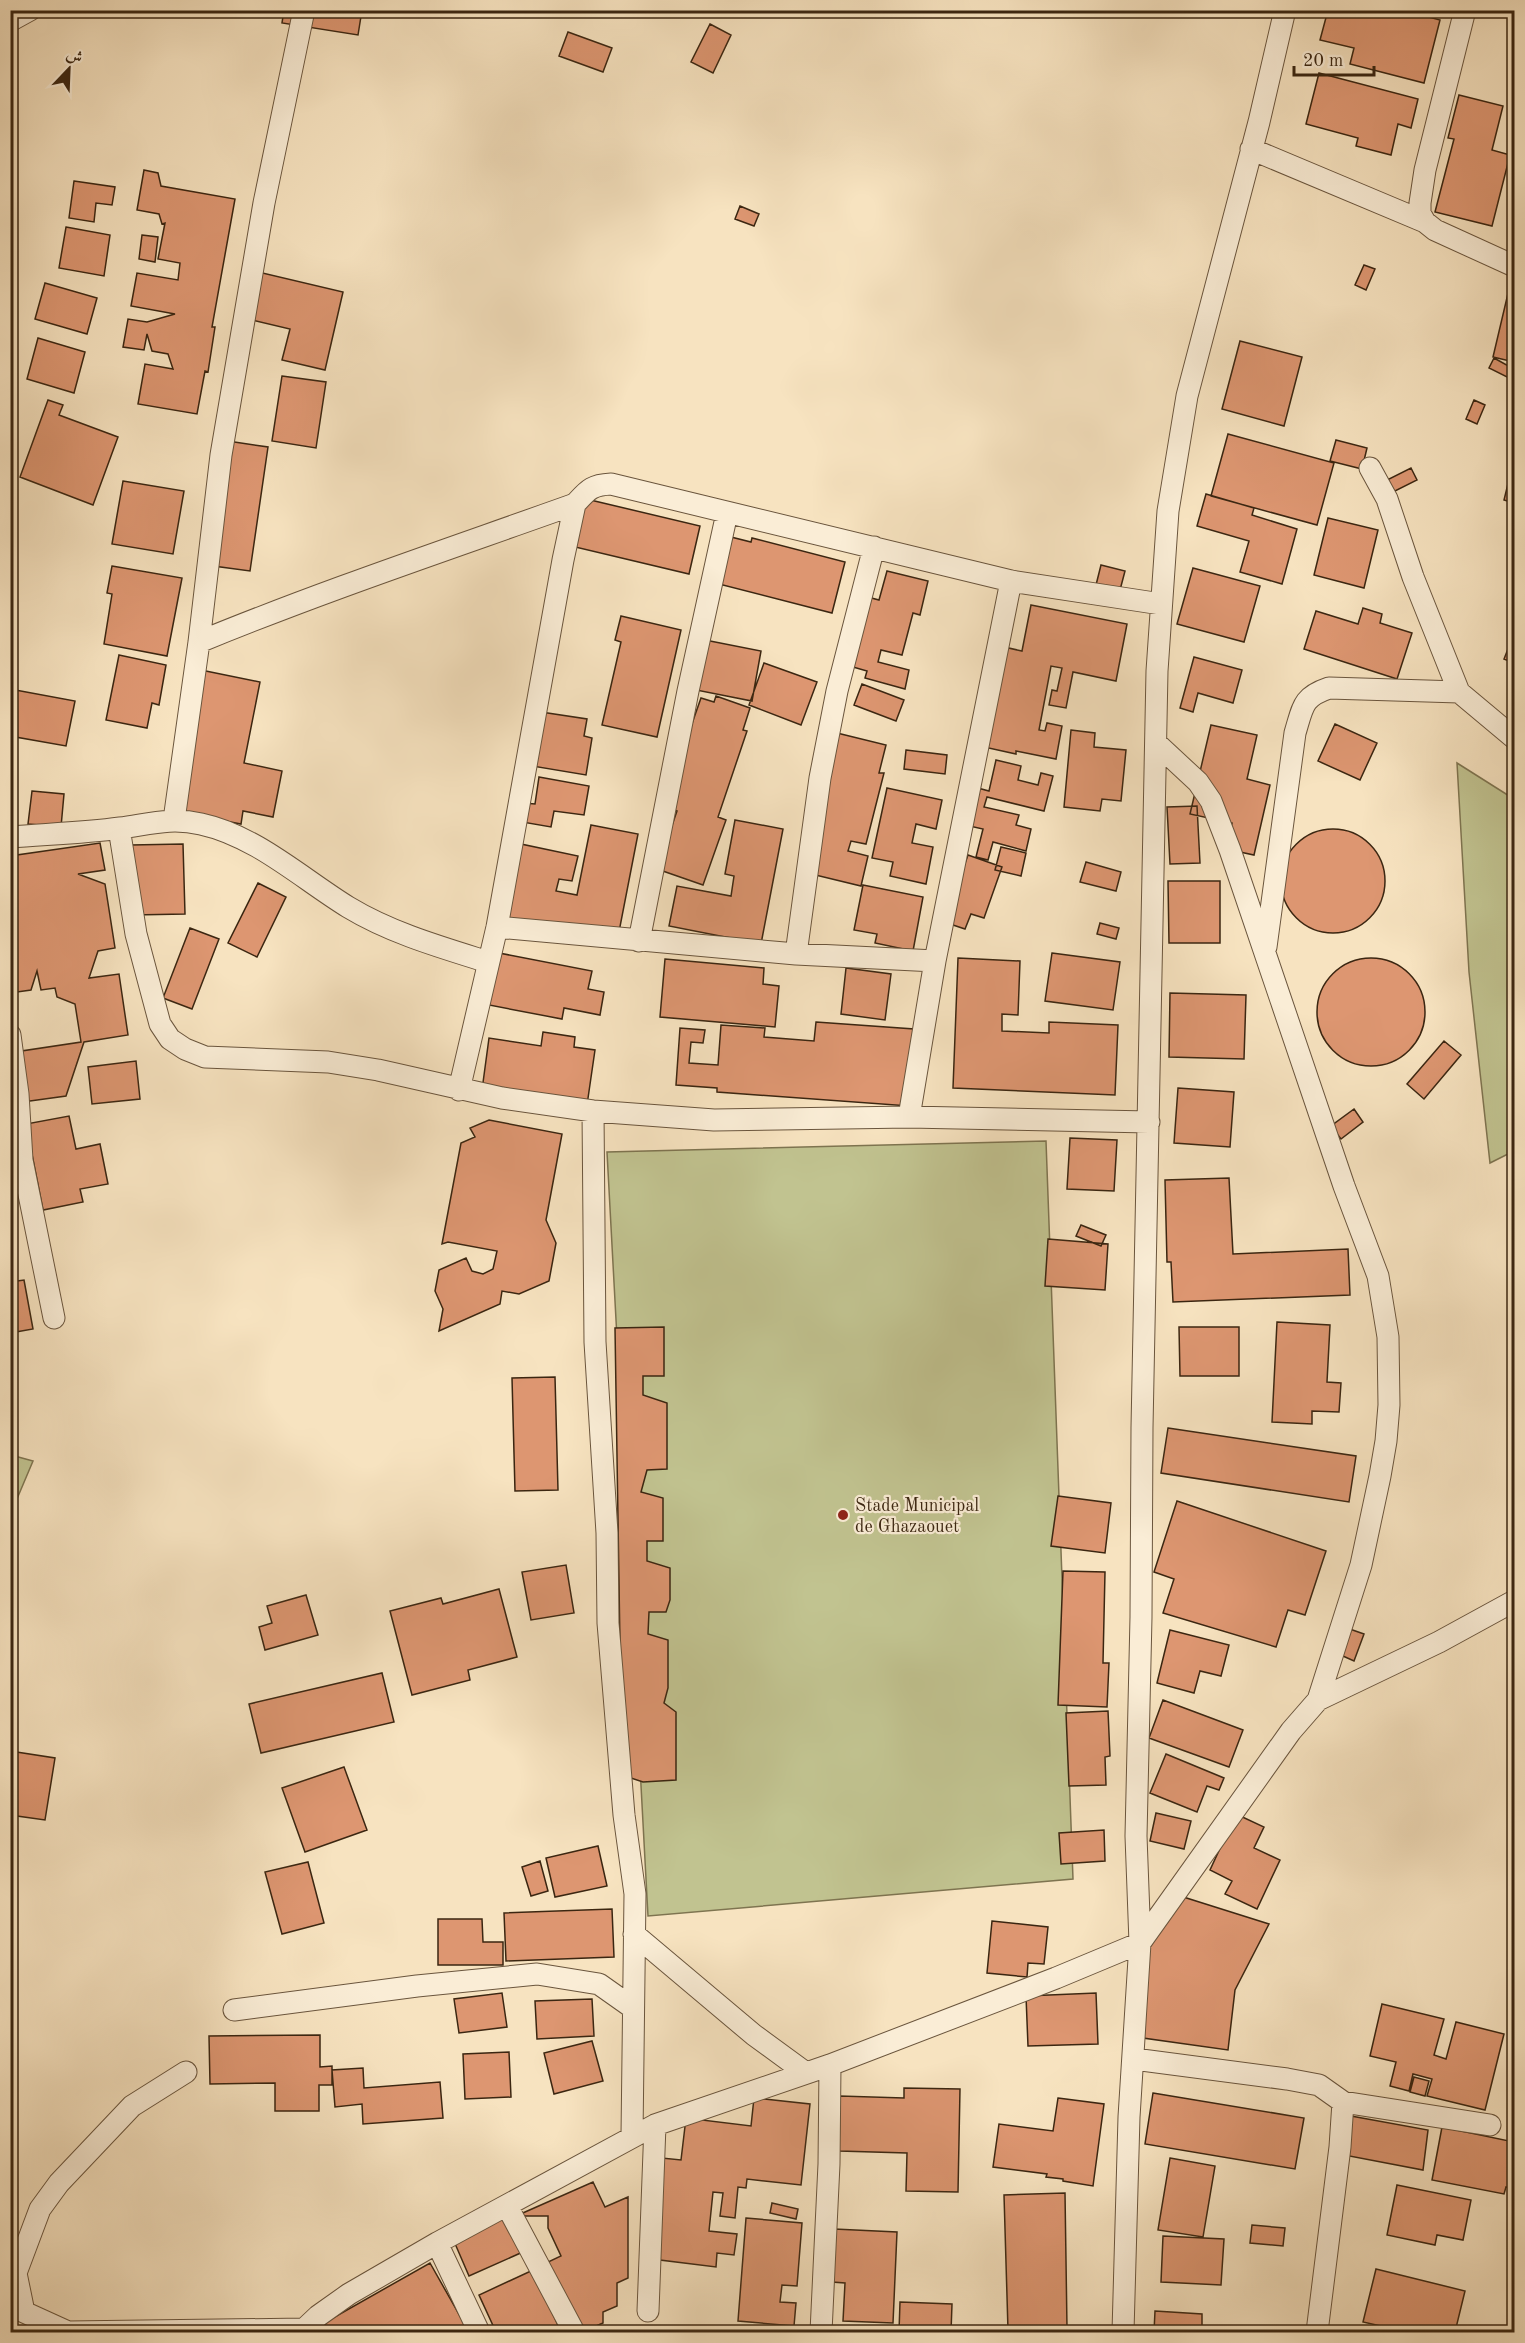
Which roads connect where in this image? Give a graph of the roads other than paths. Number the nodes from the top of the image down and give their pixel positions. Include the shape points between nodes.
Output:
1 (30, 10) edge
2 (304, 10) edge
3 (1285, 10) edge
4 (1465, 10) edge
5 (10, 21) edge
6 (1251, 149) junction
7 (1425, 222) junction
8 (1515, 266) edge
9 (1370, 468) dead end
10 (575, 504) junction
11 (727, 513) junction
12 (874, 547) junction
13 (1011, 581) junction
14 (1161, 604) junction
15 (199, 642) junction
16 (1459, 692) junction
17 (1515, 738) edge
18 (1156, 743) junction
19 (174, 820) junction
20 (119, 828) junction
21 (10, 837) edge
22 (497, 927) junction
23 (639, 941) junction
24 (796, 954) junction
25 (1265, 954) junction
26 (935, 961) junction
27 (488, 962) junction
28 (10, 1035) edge
29 (459, 1090) junction
30 (593, 1111) junction
31 (909, 1117) junction
32 (1149, 1122) junction
33 (16, 1159) edge
34 (54, 1318) dead end
35 (1515, 1601) edge
36 (1318, 1700) junction
37 (634, 1934) junction
38 (1140, 1943) junction
39 (633, 2008) junction
40 (234, 2010) dead end
41 (1134, 2059) junction
42 (830, 2065) junction
43 (186, 2072) dead end
44 (806, 2073) junction
45 (1343, 2102) junction
46 (655, 2125) junction
47 (1490, 2125) dead end
48 (632, 2136) junction
49 (507, 2206) junction
50 (436, 2243) junction
51 (648, 2311) dead end
52 (312, 2328) edge
53 (479, 2332) edge
54 (574, 2332) edge
55 (821, 2332) edge
56 (1123, 2332) edge
57 (1317, 2332) edge

1 - 5 street
2 - 15 street via 264,203 221,455
3 - 6 street
4 - 7 street via 1425,170 1420,203
6 - 7 street
6 - 14 street via 1187,396 1168,511
7 - 8 street via 1462,244
9 - 16 street via 1387,499
10 - 11 street via 590,488 611,484
10 - 15 street
10 - 22 street
11 - 12 street
11 - 23 street
12 - 13 street
12 - 24 street via 837,691 820,778
13 - 14 street
13 - 26 street
14 - 18 street
15 - 19 street
16 - 17 street
16 - 25 street via 1329,688 1312,694 1304,704 1294,733
18 - 25 street via 1198,782 1210,801
18 - 32 street
19 - 20 street
19 - 27 street via 228,833 266,852 390,929
20 - 21 street
20 - 29 street via 136,934 160,1024 170,1039 205,1057 328,1062
22 - 23 street
22 - 27 street
23 - 24 street
24 - 26 street
25 - 36 street via 1378,1276 1388,1338 1389,1405 1380,1476 1361,1565
26 - 31 street
27 - 29 street
28 - 33 street via 18,1094
29 - 30 street
30 - 31 street via 714,1120
30 - 37 street via 595,1342 607,1533 608,1623 624,1815 635,1894
31 - 32 street
32 - 38 street via 1136,1836
33 - 34 street
35 - 36 street
36 - 38 street via 1291,1731
37 - 39 street
37 - 44 street via 754,2035
38 - 41 street
38 - 42 street
39 - 40 street via 599,1984 537,1974
39 - 48 street
41 - 45 street via 1318,2085
41 - 56 street
42 - 44 street
42 - 55 street
43 - 52 street via 132,2106 59,2183 40,2209 16,2272 24,2312 68,2332
44 - 46 street
45 - 47 street
45 - 57 street
46 - 48 street
46 - 51 street
48 - 49 street
49 - 50 street
49 - 54 street
50 - 52 street via 349,2294
50 - 53 street

